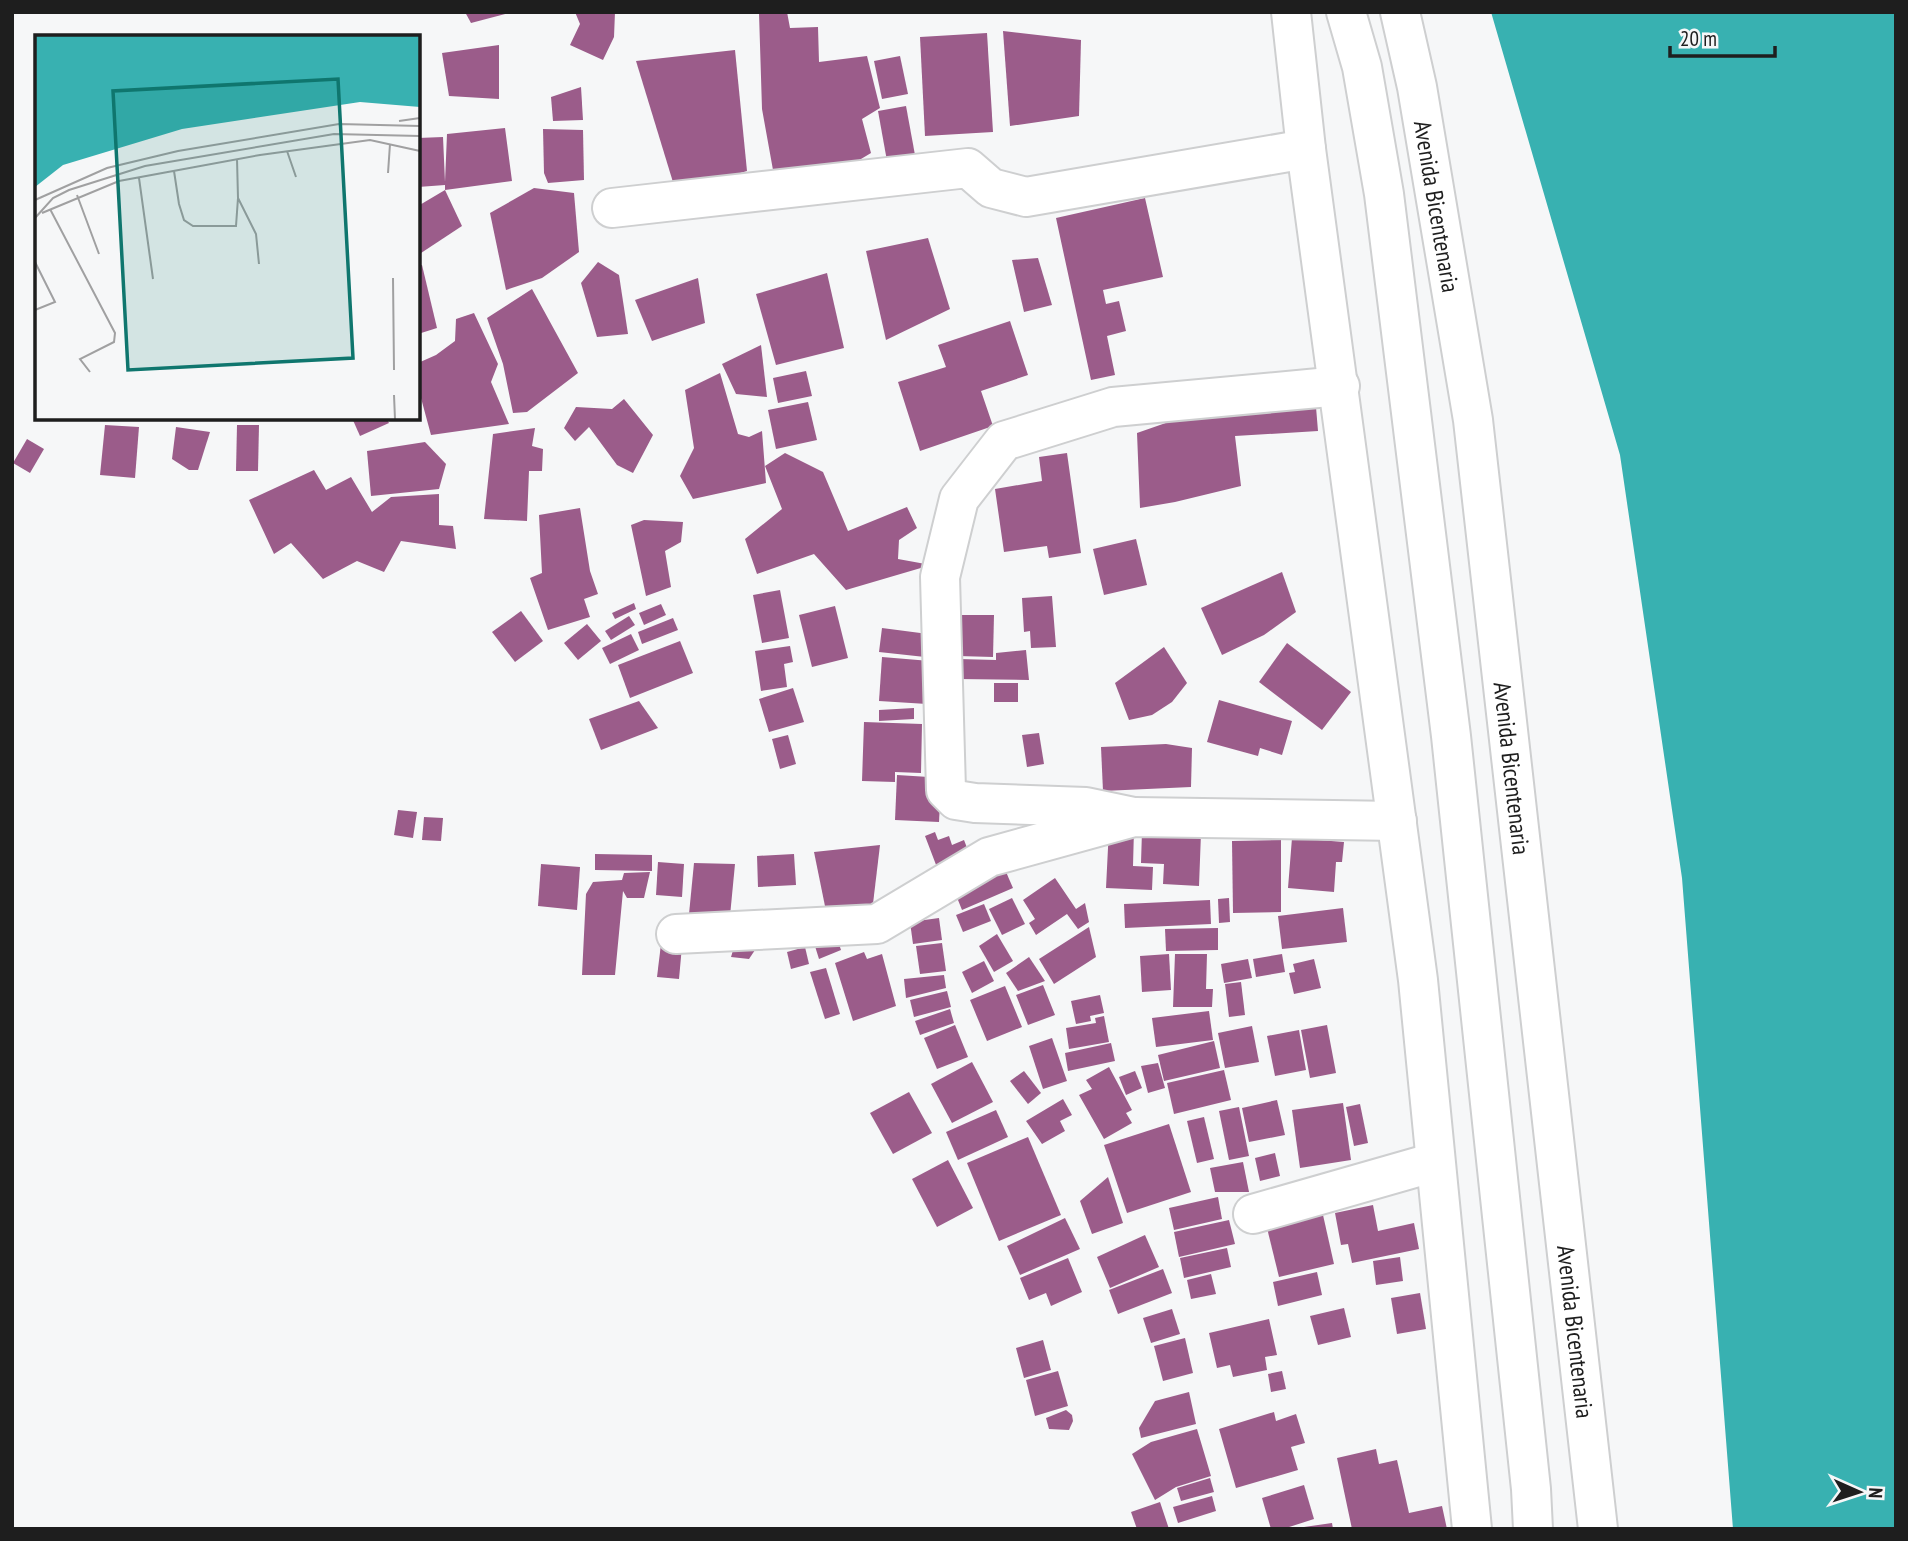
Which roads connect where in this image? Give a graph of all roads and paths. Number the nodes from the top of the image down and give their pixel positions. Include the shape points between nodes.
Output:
1 (1291, 12) edge
2 (1346, 12) edge
3 (1400, 12) edge
4 (1306, 149) junction
5 (612, 208) dead end
6 (1340, 386) junction
7 (1134, 817) junction
8 (1397, 821) junction
9 (676, 934) dead end
10 (1435, 1162) junction
11 (1253, 1214) dead end
12 (1472, 1529) edge
13 (1533, 1529) edge
14 (1598, 1529) edge

1 - 4 street
2 - 13 street, Avenida Bicentenaria via 1362,67 1384,194 1446,695
3 - 14 street, Avenida Bicentenaria via 1417,87 1473,420
4 - 5 street via 1026,197 991,188 968,168
4 - 6 street
6 - 7 street via 1113,407 1003,441 958,499 940,577 946,790 965,802 1086,807
6 - 8 street
7 - 8 street
7 - 9 street via 989,857 877,924
8 - 10 street
10 - 11 street
10 - 12 street

